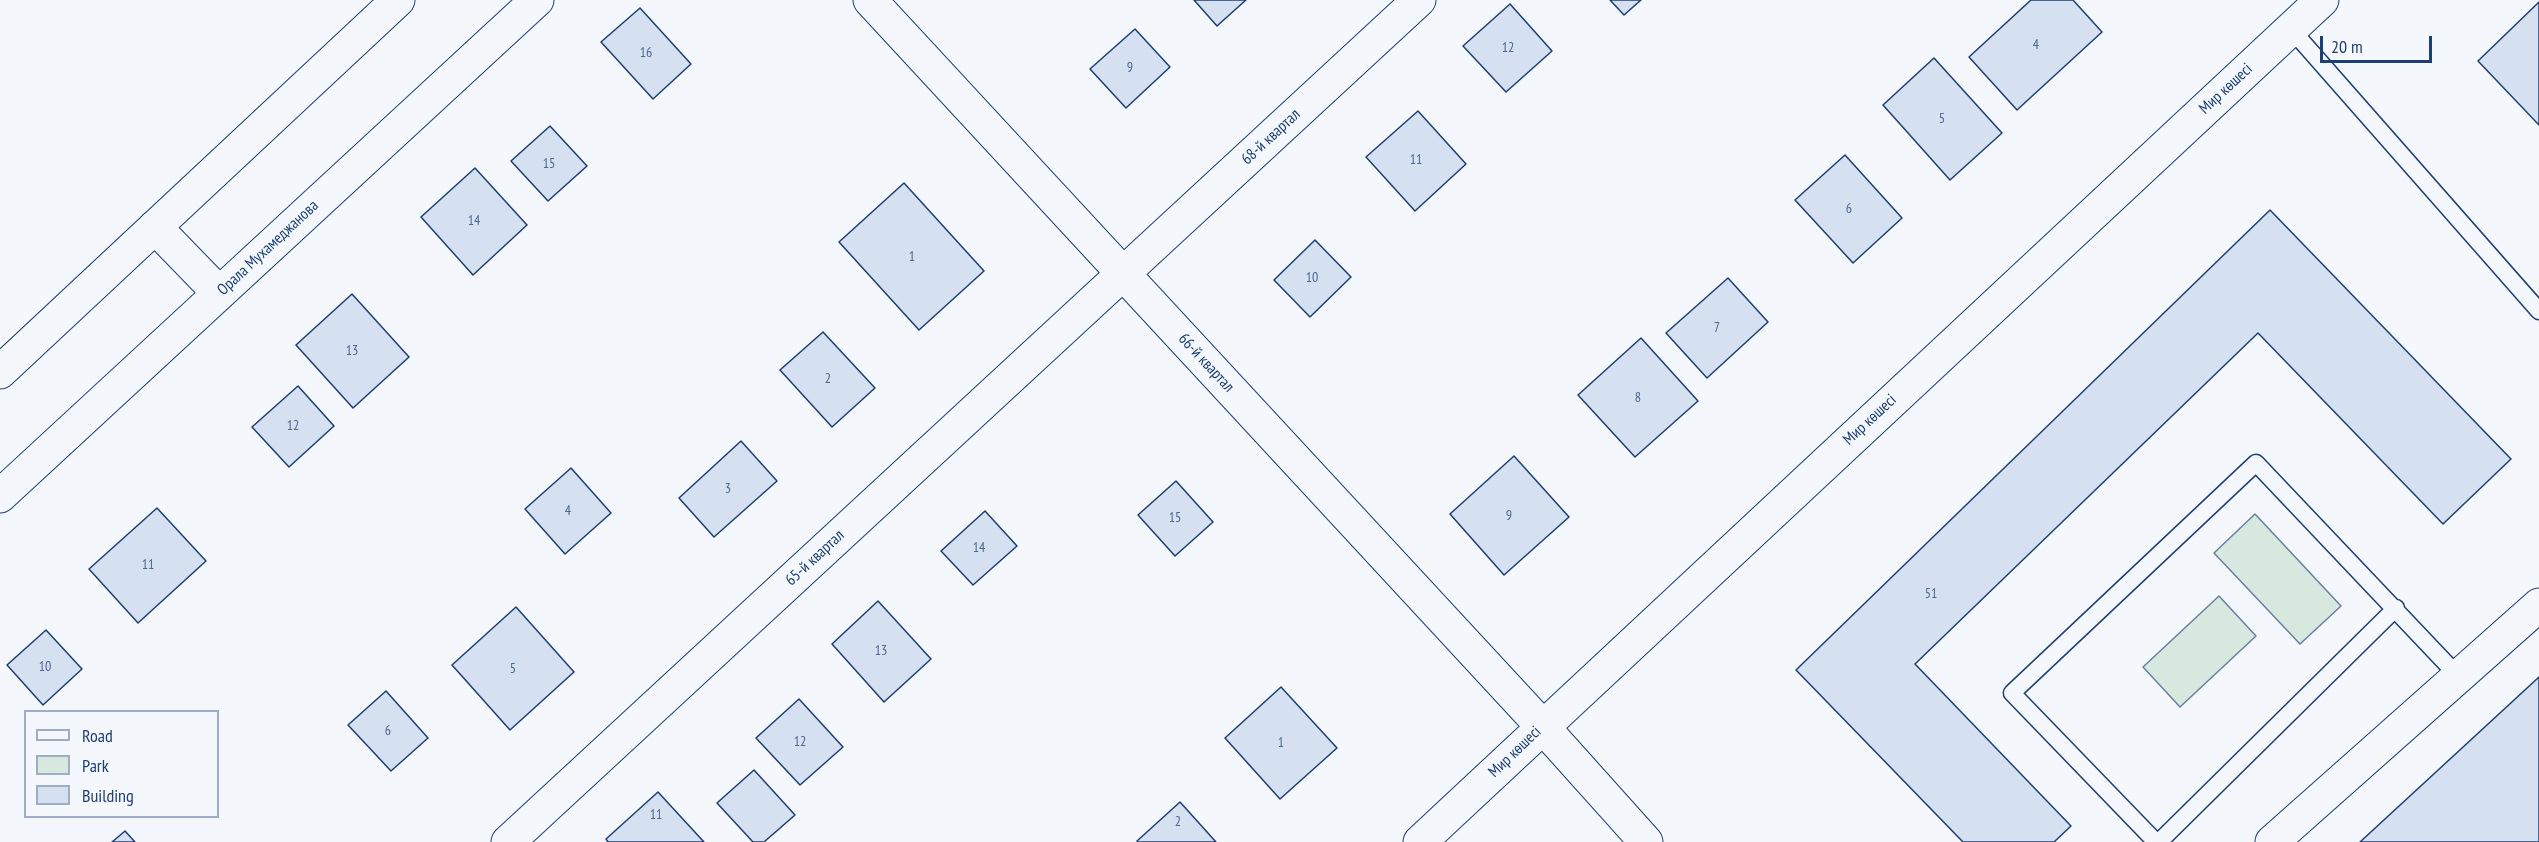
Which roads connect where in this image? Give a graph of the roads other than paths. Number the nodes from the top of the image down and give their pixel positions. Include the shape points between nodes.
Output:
1 (398, 0) edge
2 (537, 0) edge
3 (870, 0) edge
4 (1419, 0) edge
5 (2322, 0) edge
6 (2291, 29) junction
7 (155, 227) junction
8 (1123, 273) junction
9 (219, 293) junction
10 (2539, 311) edge
11 (0, 372) edge
12 (0, 496) edge
13 (2539, 605) edge
14 (2396, 608) junction
15 (2459, 677) junction
16 (1542, 726) junction
17 (508, 842) edge
18 (1420, 842) edge
19 (1646, 842) edge
20 (2157, 842) edge
21 (2272, 842) edge

1 - 7 street
2 - 9 street, Орала Мухамеджанова
3 - 8 street, 66-й квартал
4 - 8 street, 68-й квартал
5 - 6 street, Мир көшесі
6 - 10 lane
6 - 16 street, Мир көшесі
7 - 9 street
7 - 11 street
8 - 16 street, 66-й квартал
8 - 17 street, 65-й квартал
9 - 12 street, Орала Мухамеджанова
13 - 15 street
14 - 15 lane
14 - 20 lane
14 - 20 lane via 2256,463 2012,693
15 - 21 street
16 - 18 street, Мир көшесі
16 - 19 street, 66-й квартал

